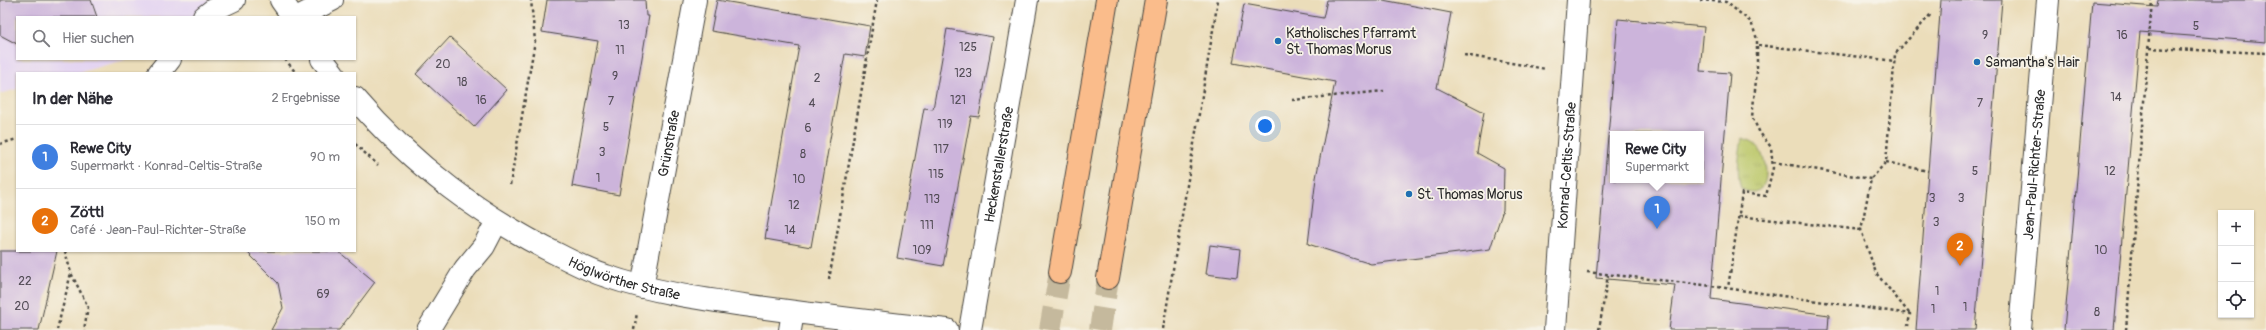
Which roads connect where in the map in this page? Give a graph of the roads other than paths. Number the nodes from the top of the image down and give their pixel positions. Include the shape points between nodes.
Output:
1 (234, 0) edge
2 (281, 0) edge
3 (332, 0) edge
4 (695, 0) edge
5 (1027, 0) edge
6 (1107, 0) edge
7 (1156, 0) edge
8 (1578, 0) edge
9 (2048, 0) edge
10 (205, 16) edge
11 (292, 16) edge
12 (300, 16) edge
13 (169, 60) edge
14 (323, 60) edge
15 (160, 72) edge
16 (332, 72) edge
17 (356, 99) edge
18 (497, 221) junction
19 (1060, 272) tunnel mouth
20 (1108, 278) tunnel mouth
21 (642, 287) junction
22 (791, 321) edge
23 (428, 330) edge
24 (947, 330) edge
25 (970, 330) edge
26 (1555, 330) edge
27 (2020, 330) edge

1 - 10 street
2 - 11 street
3 - 12 street
4 - 21 street, Grünstraße
5 - 25 street, Heckenstallerstraße
6 - 19 highway
7 - 20 highway
8 - 26 street, Konrad-Celtis-Straße
9 - 27 street, Jean-Paul-Richter-Straße
13 - 15 street
14 - 16 street
17 - 18 street, Höglwörther Straße via 395,141
18 - 21 street, Höglwörther Straße via 577,264 604,276
18 - 23 street via 484,246 465,269
21 - 22 street, Höglwörther Straße
22 - 24 street, Höglwörther Straße

